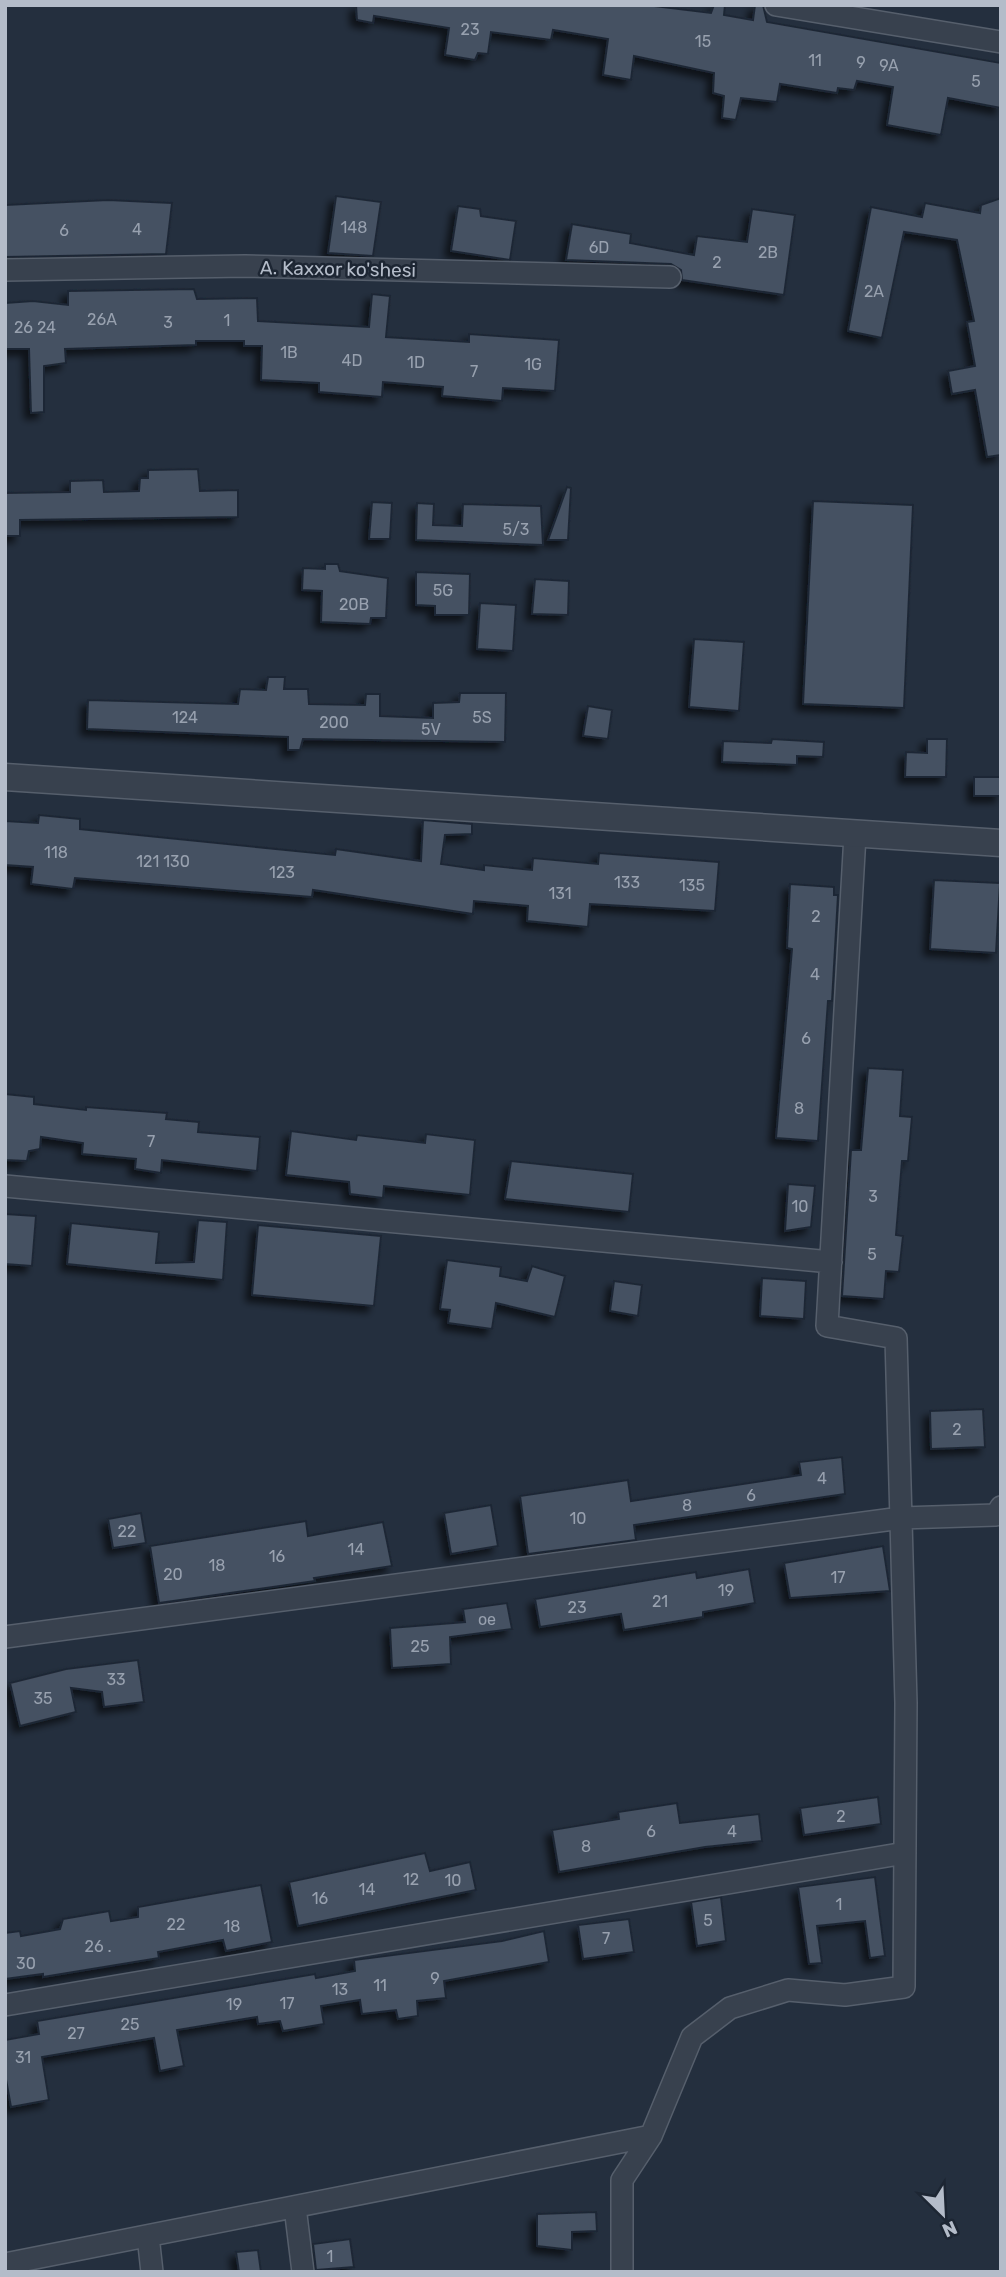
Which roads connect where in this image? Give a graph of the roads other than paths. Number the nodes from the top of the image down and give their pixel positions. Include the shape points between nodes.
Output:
1 (776, 5) edge
2 (1001, 43) edge
3 (5, 270) edge
4 (670, 277) dead end
5 (5, 777) edge
6 (855, 835) junction
7 (1001, 843) edge
8 (5, 1186) edge
9 (831, 1262) junction
10 (1001, 1507) edge
11 (901, 1518) junction
12 (5, 1637) edge
13 (905, 1853) junction
14 (5, 2005) edge
15 (651, 2136) junction
16 (295, 2207) junction
17 (148, 2236) junction
18 (5, 2264) edge
19 (152, 2272) edge
20 (303, 2272) edge
21 (622, 2272) edge

1 - 2 street
3 - 4 street, A. Kaxxor ko'shesi via 245,266
5 - 6 street
6 - 7 street
6 - 9 street
8 - 9 street
9 - 11 street via 827,1326 897,1338
10 - 11 street via 996,1515
11 - 12 street
11 - 13 street
13 - 14 street
13 - 15 street via 904,1987 845,1995 788,1990 730,2008 692,2037
15 - 16 street
15 - 21 street via 622,2180
16 - 17 street
16 - 20 street
17 - 18 street
17 - 19 street

